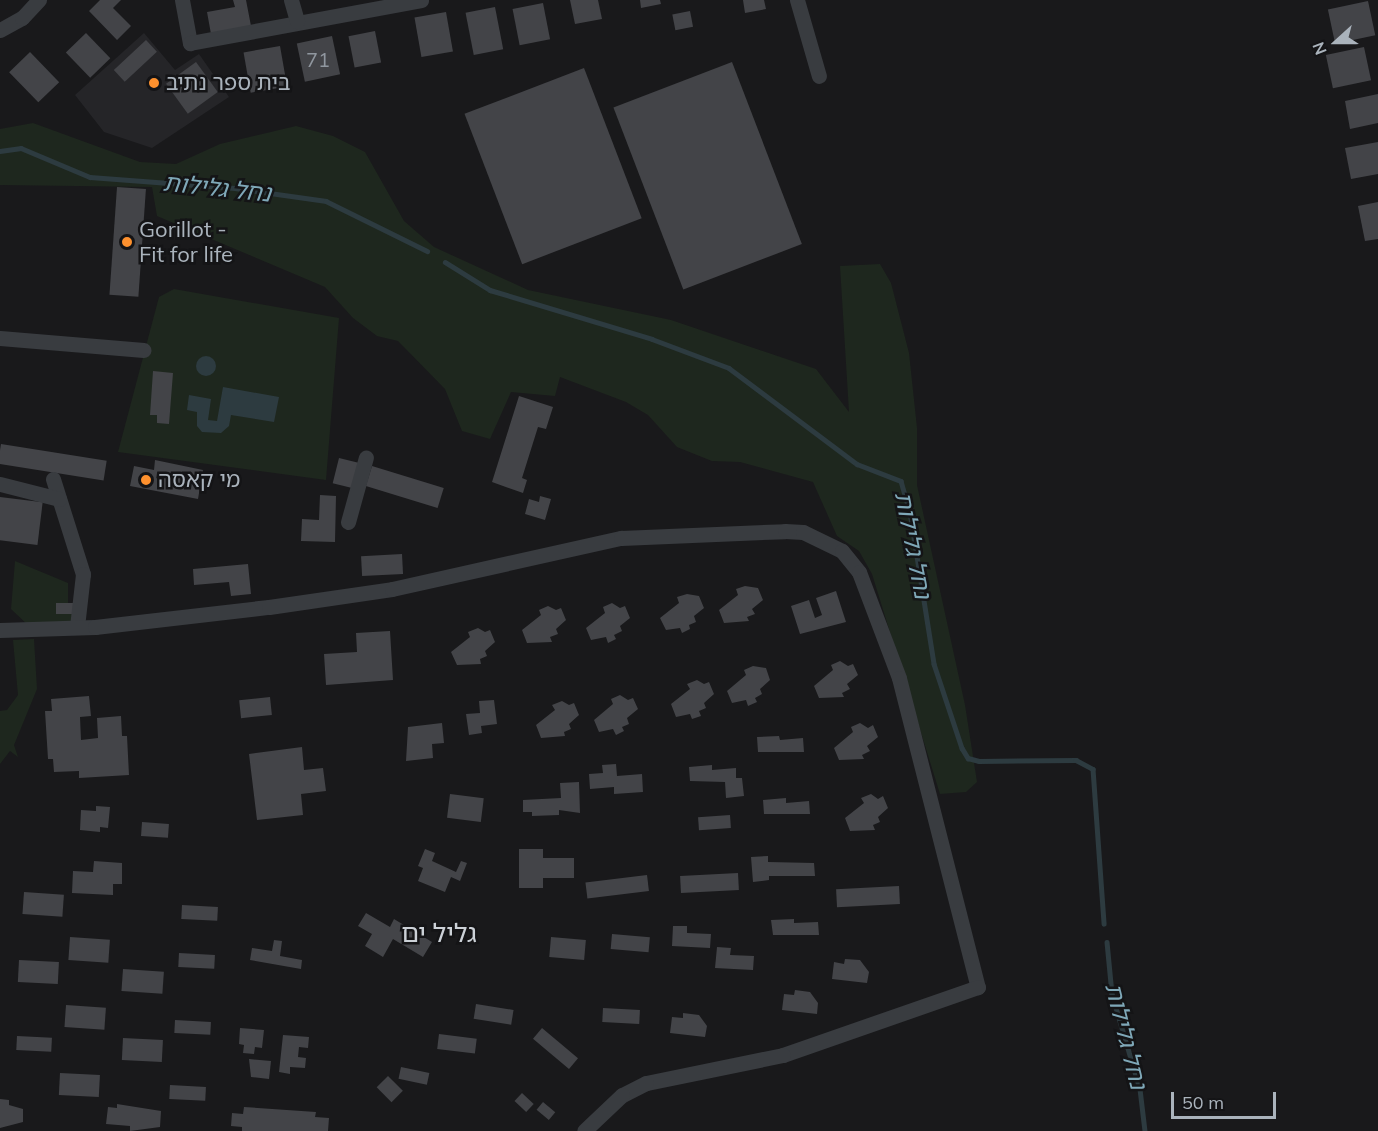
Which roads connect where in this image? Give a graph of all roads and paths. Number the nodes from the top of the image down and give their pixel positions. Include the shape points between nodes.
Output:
1 (39, 0) edge
2 (182, 0) edge
3 (291, 0) edge
4 (421, 0) edge
5 (797, 0) edge
6 (297, 21) junction
7 (0, 30) edge
8 (819, 76) dead end
9 (0, 338) edge
10 (143, 350) dead end
11 (366, 457) dead end
12 (53, 479) dead end
13 (0, 484) edge
14 (59, 499) junction
15 (348, 522) dead end
16 (77, 627) junction
17 (0, 630) edge
18 (584, 1131) edge

1 - 7 street via 22,18
2 - 6 street via 190,43
3 - 6 street
4 - 6 street
5 - 8 street
9 - 10 street
11 - 15 street
12 - 14 street
13 - 14 street
14 - 16 street via 83,574
16 - 17 street
16 - 18 street via 269,607 392,589 621,538 802,532 842,551 859,572 899,678 977,982 950,997 783,1055 646,1083 622,1095

